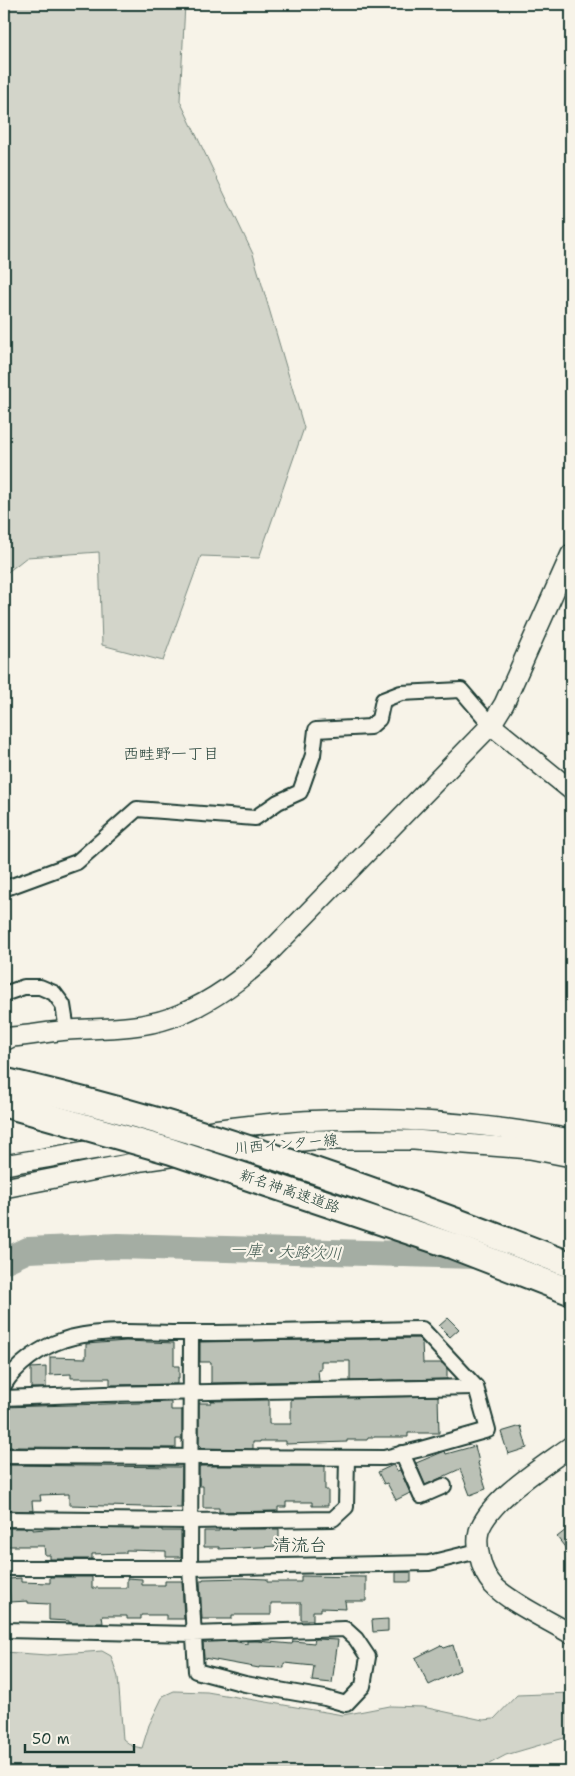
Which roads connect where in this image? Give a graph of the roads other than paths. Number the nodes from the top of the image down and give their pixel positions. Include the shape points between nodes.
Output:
1 (571, 554) edge
2 (491, 725) junction
3 (571, 790) edge
4 (4, 886) edge
5 (4, 994) edge
6 (67, 1030) junction
7 (4, 1040) edge
8 (4, 1081) edge
9 (4, 1104) edge
10 (571, 1139) edge
11 (571, 1157) edge
12 (4, 1166) edge
13 (4, 1188) edge
14 (571, 1266) edge
15 (571, 1292) edge
16 (191, 1333) junction
17 (4, 1385) edge
18 (476, 1387) junction
19 (191, 1392) junction
20 (4, 1398) edge
21 (571, 1446) edge
22 (402, 1453) junction
23 (4, 1456) edge
24 (190, 1456) junction
25 (347, 1458) junction
26 (444, 1486) dead end
27 (4, 1519) edge
28 (190, 1521) junction
29 (478, 1551) junction
30 (4, 1568) edge
31 (190, 1568) junction
32 (4, 1630) edge
33 (194, 1634) junction
34 (571, 1634) edge

1 - 2 street via 504,704
2 - 3 street
2 - 4 street via 461,690 401,693 383,700 379,719 370,727 316,730 313,755 300,792 255,818 137,809 78,862
2 - 6 street via 260,962 232,986 197,1007 168,1019 118,1028
5 - 6 street via 24,987 40,987 54,993 63,1005
6 - 7 street
8 - 14 highway, 新名神高速道路, bridge via 71,1096 296,1164 441,1215
9 - 15 highway, 新名神高速道路, bridge via 170,1150 453,1246
10 - 12 street, 川西インター線 via 412,1120 311,1120 229,1128
11 - 13 street, 川西インター線 via 530,1149 414,1140 312,1140 142,1161
16 - 17 street via 92,1333 64,1340 32,1356
16 - 18 street via 422,1329
16 - 19 street
18 - 19 street
18 - 22 street via 488,1430
19 - 20 street
19 - 24 street
21 - 29 street via 510,1491 490,1512 479,1532
22 - 25 street via 384,1458
22 - 26 street via 422,1496
23 - 24 street
24 - 25 street
24 - 28 street
25 - 28 street via 346,1507 333,1519
27 - 28 street
28 - 31 street
29 - 31 street via 429,1562
29 - 34 street via 483,1570 494,1586
30 - 31 street
31 - 33 street
32 - 33 street
33 - 33 street via 196,1671 346,1704 363,1686 368,1657 345,1629

